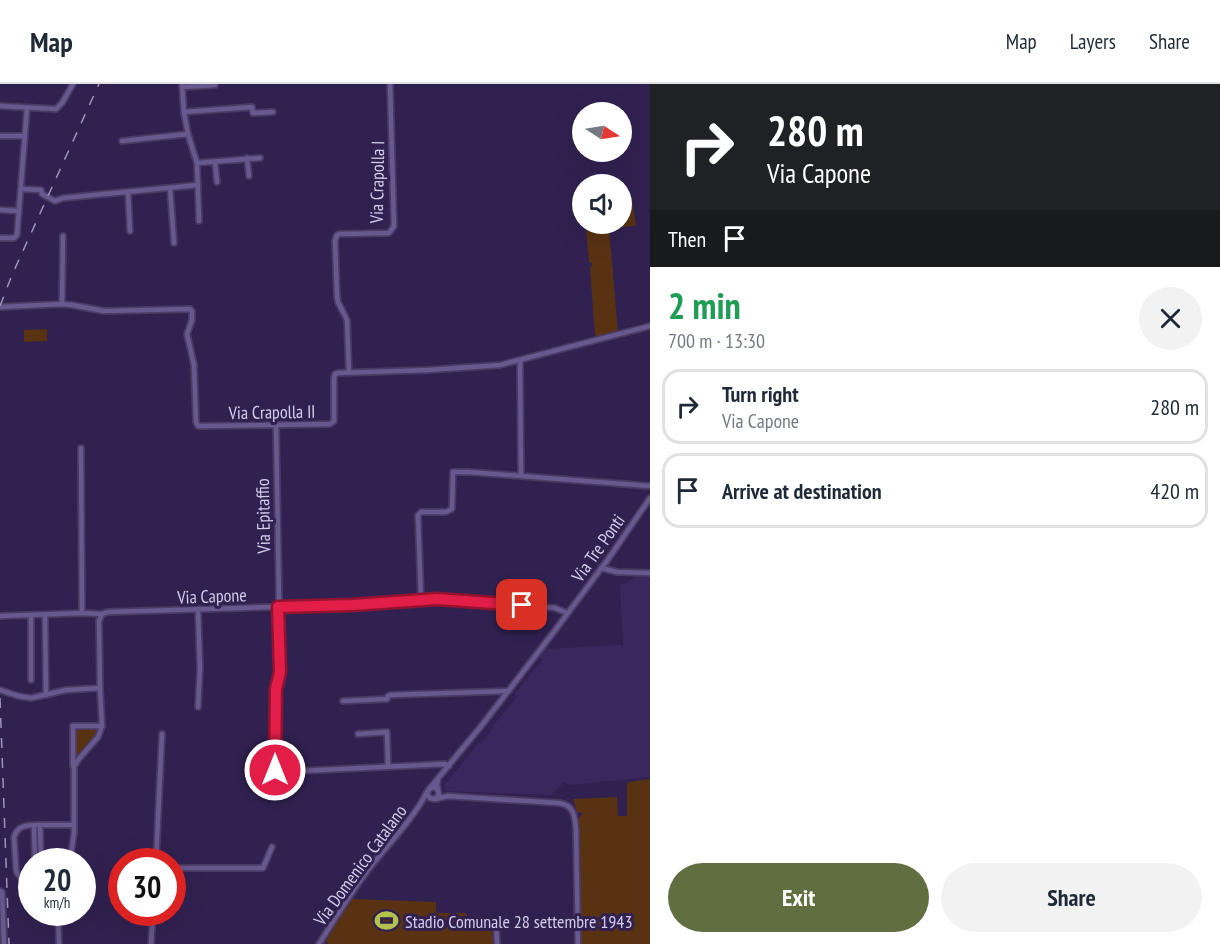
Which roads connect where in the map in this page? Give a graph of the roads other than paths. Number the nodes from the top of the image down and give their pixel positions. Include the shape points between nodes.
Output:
1 (73, 84) edge
2 (390, 84) edge
3 (182, 85) edge
4 (215, 85) edge
5 (0, 106) edge
6 (27, 108) junction
7 (184, 112) junction
8 (273, 112) dead end
9 (188, 134) junction
10 (0, 136) edge
11 (25, 136) junction
12 (122, 141) dead end
13 (248, 158) junction
14 (260, 158) dead end
15 (215, 162) junction
16 (197, 163) junction
17 (249, 176) dead end
18 (217, 182) dead end
19 (198, 185) junction
20 (170, 188) junction
21 (21, 189) junction
22 (128, 192) junction
23 (0, 210) edge
24 (19, 211) junction
25 (199, 221) dead end
26 (130, 231) dead end
27 (63, 236) dead end
28 (0, 238) edge
29 (174, 243) dead end
30 (62, 304) junction
31 (0, 307) edge
32 (650, 326) edge
33 (520, 361) junction
34 (349, 372) junction
35 (276, 425) junction
36 (81, 448) dead end
37 (521, 475) junction
38 (650, 486) edge
39 (650, 498) edge
40 (601, 568) junction
41 (650, 573) edge
42 (420, 599) junction
43 (278, 607) junction
44 (198, 609) junction
45 (567, 613) junction
46 (82, 614) junction
47 (102, 614) junction
48 (31, 615) junction
49 (45, 615) junction
50 (0, 616) edge
51 (31, 680) dead end
52 (100, 688) junction
53 (2, 691) edge
54 (509, 691) junction
55 (46, 695) junction
56 (343, 700) dead end
57 (198, 707) dead end
58 (102, 726) junction
59 (162, 734) dead end
60 (357, 734) dead end
61 (388, 766) junction
62 (449, 766) junction
63 (74, 770) junction
64 (276, 771) junction
65 (438, 780) junction
66 (429, 790) junction
67 (438, 790) junction
68 (274, 796) dead end
69 (448, 796) junction
70 (433, 799) junction
71 (422, 802) junction
72 (34, 825) junction
73 (40, 825) junction
74 (74, 825) junction
75 (272, 846) dead end
76 (35, 848) edge
77 (41, 848) edge
78 (72, 848) edge
79 (157, 848) edge
80 (186, 868) edge
81 (18, 875) edge
82 (0, 891) edge
83 (1, 917) edge
84 (496, 921) dead end
85 (58, 926) edge
86 (152, 926) edge
87 (320, 943) edge
88 (4, 944) edge
89 (59, 944) edge
90 (151, 944) edge
91 (497, 944) edge
92 (578, 944) edge

1 - 6 street via 56,109
2 - 34 street, Via Crapolla I via 394,226 389,233 340,234 335,241 337,296 347,320
3 - 4 street
3 - 7 street
5 - 6 street
6 - 11 street
7 - 8 street via 252,107 253,113
7 - 9 street
9 - 12 street
9 - 16 street
10 - 11 street
11 - 21 street
13 - 14 street
13 - 15 street
13 - 17 street
15 - 16 street
15 - 18 street
16 - 19 street
19 - 20 street
19 - 25 street
20 - 22 street
20 - 29 street
21 - 22 street via 41,190 54,200
21 - 24 street
22 - 26 street
23 - 24 street
24 - 28 street via 16,237
27 - 30 street
30 - 31 street, Via Crapolla II
30 - 35 street, Via Crapolla II via 105,311 190,309 192,320 187,334 194,365 197,424
32 - 33 street
33 - 34 street via 492,366
33 - 37 street
34 - 35 street, Via Crapolla II via 335,374 333,423
35 - 43 street, Via Epitaffio
36 - 46 street
37 - 38 street
37 - 42 street via 455,471 453,509 419,513
39 - 40 street, Via Tre Ponti
40 - 41 street
40 - 45 street, Via Tre Ponti
42 - 43 street, Via Capone
42 - 45 street, Via Capone via 544,607
43 - 44 street, Via Capone
43 - 64 street, Via Epitaffio
44 - 47 street, Via Capone
44 - 57 street
45 - 54 street, Via Domenico Catalano
46 - 47 street, Via Capone
46 - 49 street, Via Capone
47 - 52 street
48 - 49 street, Via Capone
48 - 50 street, Via Capone
48 - 51 street
49 - 55 street
52 - 55 street
52 - 58 street
53 - 55 street via 27,698
54 - 56 street
54 - 62 street, Via Domenico Catalano
58 - 63 street
58 - 63 street via 73,726
59 - 79 street
60 - 61 street via 387,732
61 - 62 street
61 - 64 street
62 - 65 street, Via Domenico Catalano
63 - 74 street
64 - 68 street, Via Epitaffio
65 - 66 street, Via Domenico Catalano
65 - 67 street
66 - 67 street
66 - 70 street, Via Domenico Catalano
66 - 71 street, Via Domenico Catalano
67 - 69 street
67 - 70 street via 439,795
69 - 70 street
69 - 92 street via 570,807 576,830
70 - 71 street, Via Domenico Catalano
71 - 87 street, Via Domenico Catalano via 362,879
72 - 73 street
72 - 76 street
72 - 81 street via 20,827 14,837
73 - 74 street
73 - 77 street
74 - 78 street
75 - 80 street via 263,868
82 - 83 street
83 - 88 street
84 - 91 street
85 - 89 street
86 - 90 street

